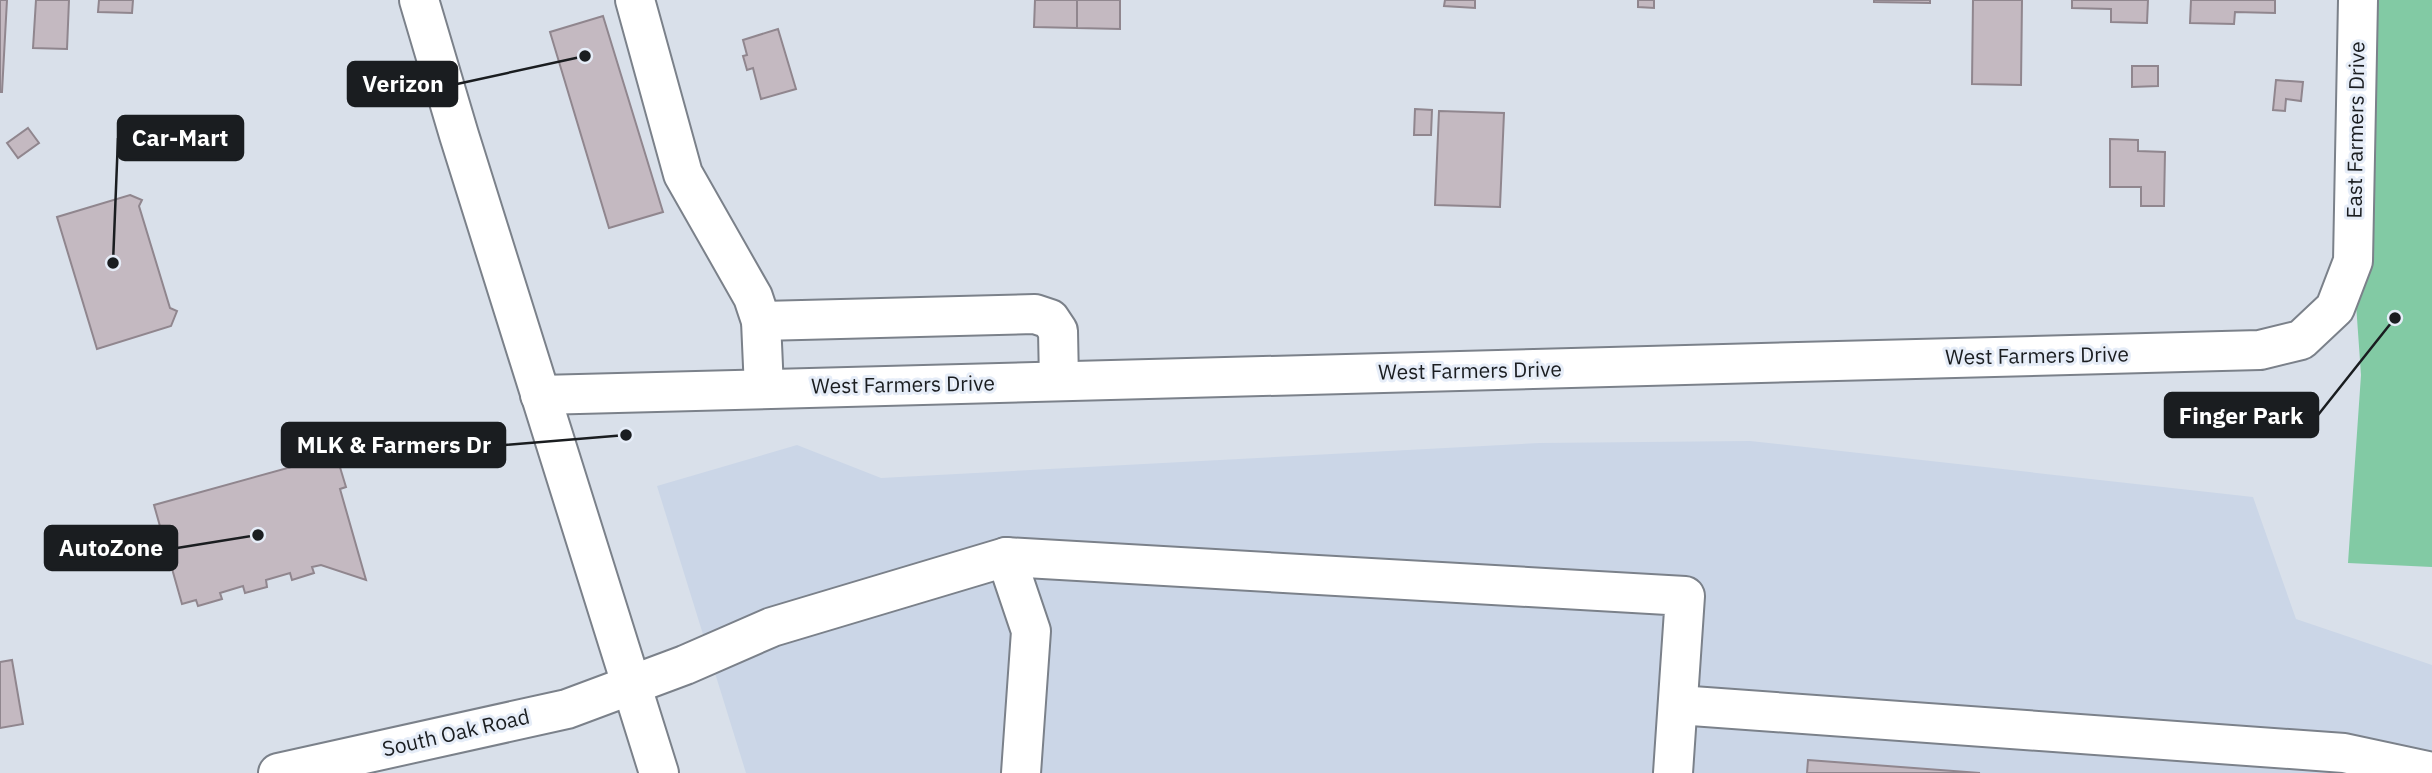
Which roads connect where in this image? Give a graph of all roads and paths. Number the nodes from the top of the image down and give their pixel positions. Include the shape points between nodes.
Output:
1 (419, 0) edge
2 (635, 0) edge
3 (2358, 0) edge
4 (2353, 261) joint
5 (761, 321) junction
6 (1059, 382) junction
7 (764, 389) junction
8 (540, 395) junction
9 (1006, 557) junction
10 (632, 685) junction
11 (1678, 705) junction
12 (2432, 772) edge
13 (278, 773) edge
14 (659, 773) edge
15 (1021, 773) edge
16 (1673, 773) edge

1 - 8 main road
2 - 5 main road via 683,174 753,297
3 - 4 main road, East Farmers Drive
4 - 6 main road, West Farmers Drive via 2335,308 2301,340 2260,351
5 - 6 main road via 1035,314 1049,319 1058,331
5 - 7 main road
6 - 7 main road, West Farmers Drive
7 - 8 main road, West Farmers Drive
8 - 10 main road
9 - 10 main road, South Oak Road via 772,627
9 - 11 main road, South Oak Road via 1685,596
9 - 15 main road via 1031,631
10 - 13 main road, South Oak Road via 567,709
10 - 14 main road
11 - 12 main road via 2344,753
11 - 16 main road

